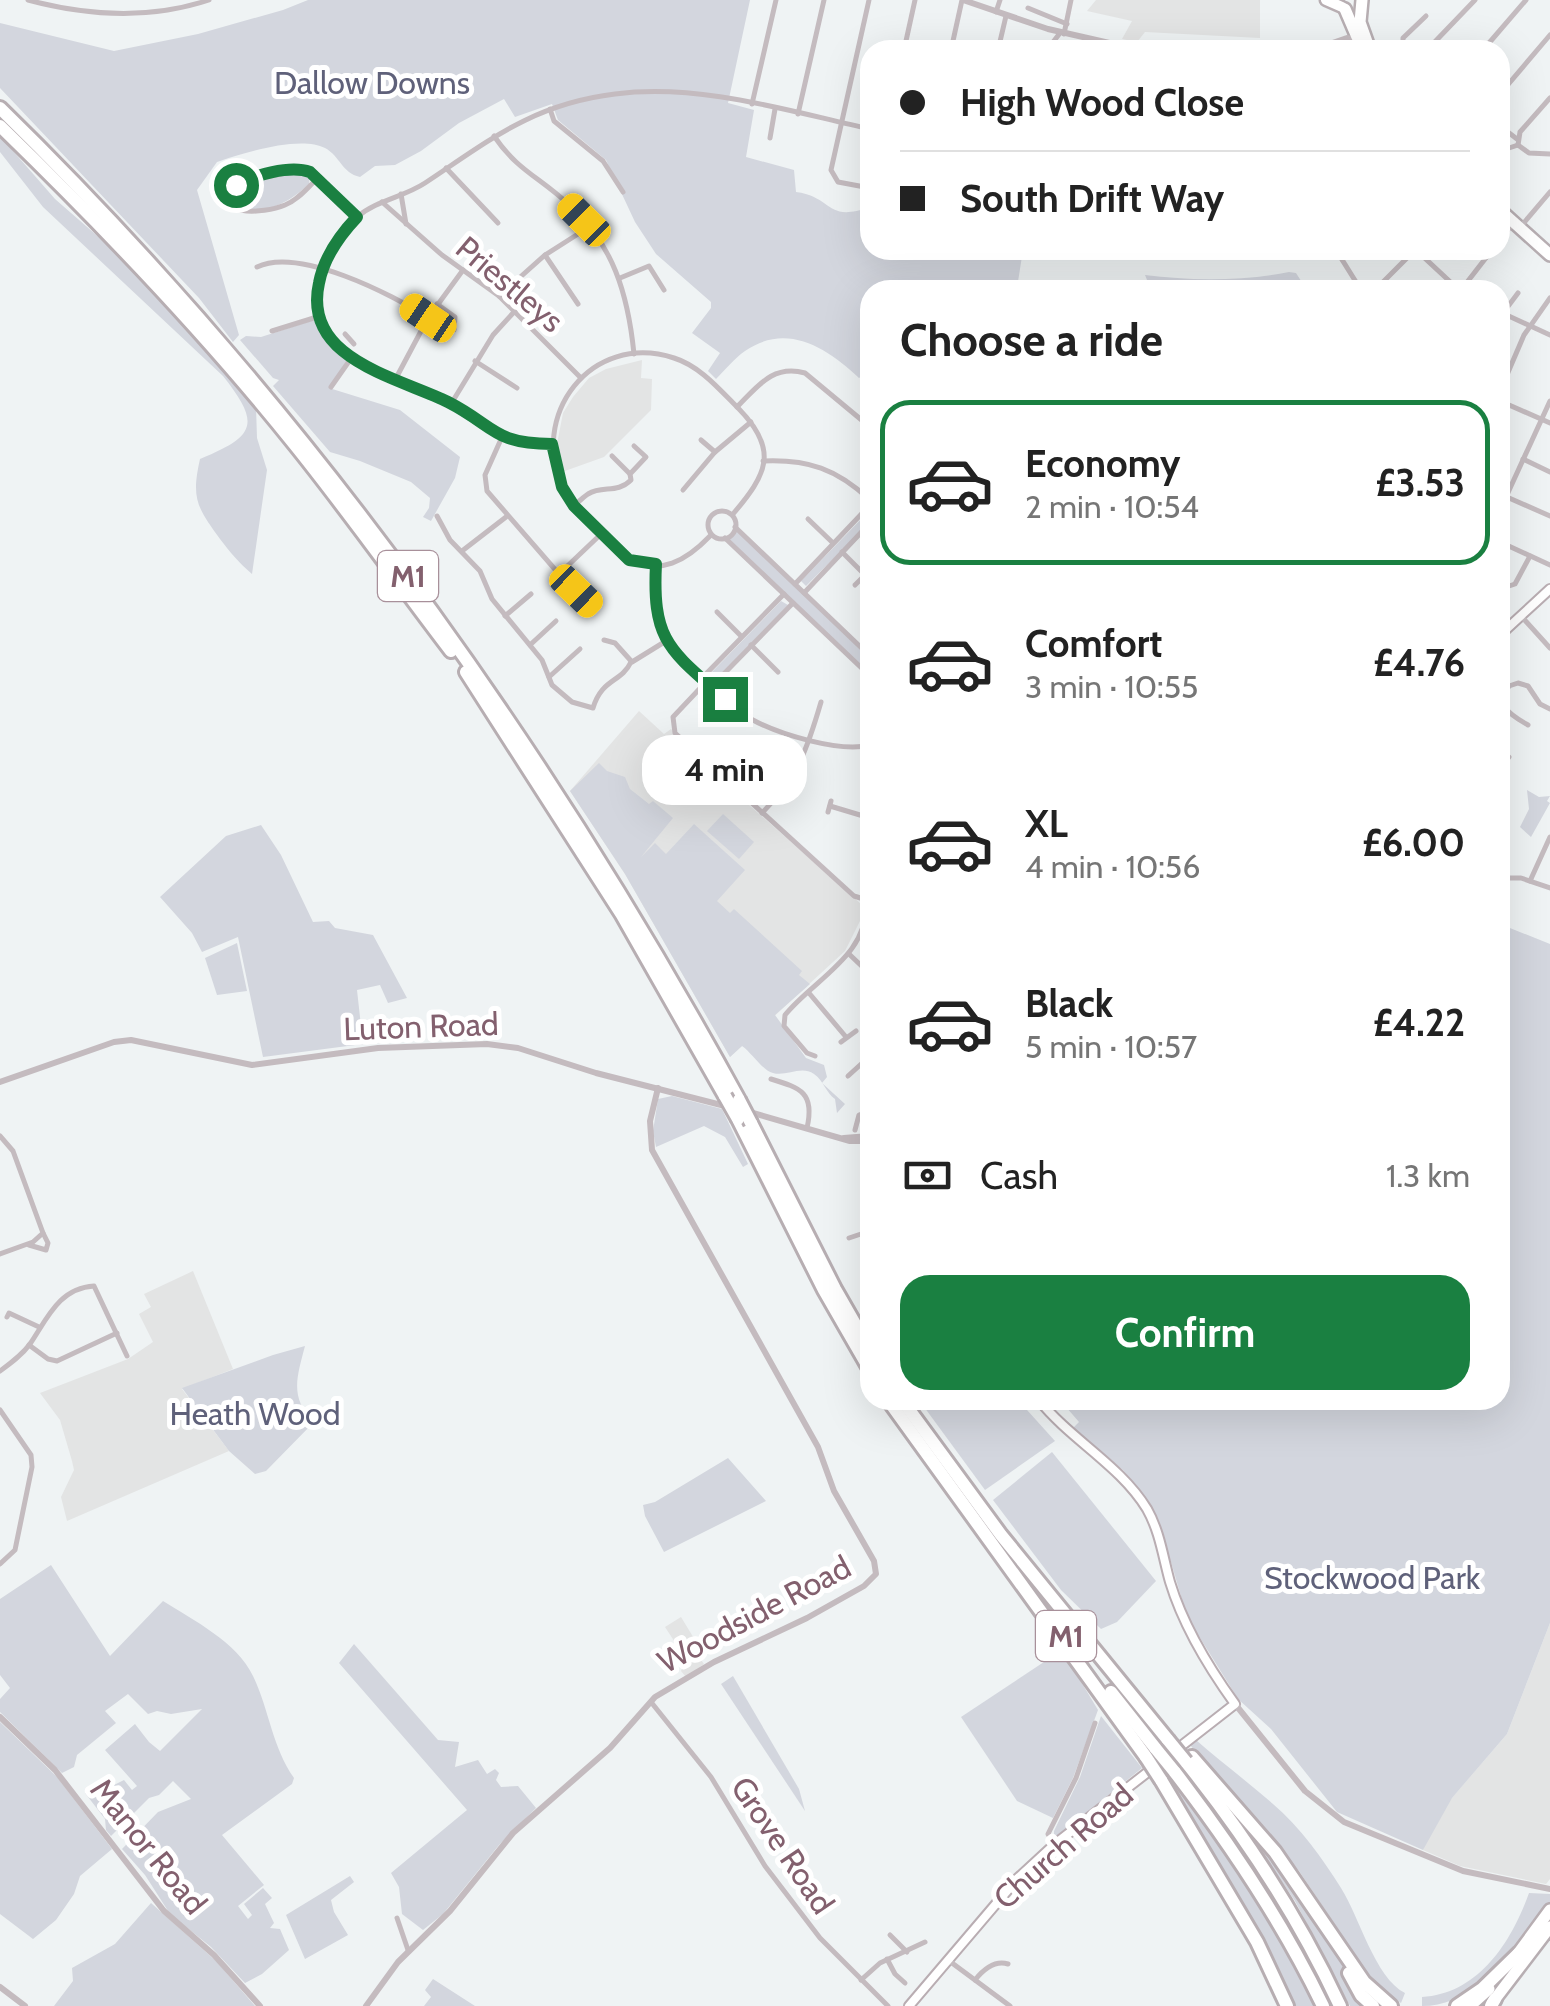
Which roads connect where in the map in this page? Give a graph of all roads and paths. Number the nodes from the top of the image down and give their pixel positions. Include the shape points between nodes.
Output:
1 (28, 0) edge
2 (209, 0) edge
3 (776, 0) edge
4 (824, 0) edge
5 (869, 0) edge
6 (915, 0) edge
7 (963, 0) edge
8 (1000, 0) edge
9 (1071, 0) edge
10 (1326, 0) edge
11 (1475, 0) edge
12 (1526, 0) edge
13 (1362, 2) edge
14 (1343, 5) edge
15 (1028, 8) dead end
16 (996, 12) junction
17 (1006, 16) junction
18 (1426, 16) dead end
19 (1066, 24) junction
20 (1062, 33) junction
21 (1550, 35) edge
22 (906, 40) edge
23 (953, 40) edge
24 (1000, 40) edge
25 (1056, 40) edge
26 (1082, 40) edge
27 (1358, 40) edge
28 (1358, 40) edge
29 (1403, 40) edge
30 (1437, 40) edge
31 (1492, 40) edge
32 (1510, 82) edge
33 (1550, 98) edge
34 (752, 104) junction
35 (0, 108) edge
36 (550, 108) junction
37 (776, 109) junction
38 (798, 114) junction
39 (841, 123) junction
40 (0, 126) edge
41 (860, 128) edge
42 (1510, 135) edge
43 (494, 136) junction
44 (770, 138) dead end
45 (1517, 142) junction
46 (1510, 146) edge
47 (1550, 154) edge
48 (446, 168) junction
49 (317, 179) junction
50 (860, 186) edge
51 (622, 191) dead end
52 (1550, 192) edge
53 (401, 194) junction
54 (382, 202) junction
55 (357, 217) junction
56 (498, 222) dead end
57 (1510, 224) edge
58 (588, 226) junction
59 (407, 227) junction
60 (545, 255) junction
61 (1550, 256) edge
62 (1405, 260) edge
63 (1426, 260) edge
64 (1484, 260) edge
65 (1550, 263) edge
66 (257, 267) dead end
67 (322, 270) junction
68 (462, 270) junction
69 (620, 278) junction
70 (1385, 280) edge
71 (1449, 280) edge
72 (1468, 280) edge
73 (664, 290) dead end
74 (1518, 293) dead end
75 (499, 296) junction
76 (1550, 298) edge
77 (1510, 302) edge
78 (437, 304) junction
79 (578, 304) dead end
80 (514, 312) junction
81 (318, 317) junction
82 (1510, 317) edge
83 (428, 318) junction
84 (1529, 326) junction
85 (454, 330) dead end
86 (272, 331) dead end
87 (1550, 336) edge
88 (349, 339) dead end
89 (340, 349) junction
90 (634, 354) junction
91 (352, 358) junction
92 (475, 361) junction
93 (1510, 369) edge
94 (580, 378) junction
95 (394, 380) junction
96 (332, 387) dead end
97 (517, 388) dead end
98 (1550, 401) edge
99 (451, 404) junction
100 (1510, 405) edge
101 (737, 406) junction
102 (860, 419) edge
103 (1542, 419) junction
104 (751, 422) junction
105 (1550, 423) edge
106 (502, 438) junction
107 (702, 440) dead end
108 (552, 444) junction
109 (634, 446) dead end
110 (715, 452) junction
111 (612, 456) dead end
112 (1523, 459) junction
113 (763, 460) junction
114 (1550, 472) edge
115 (630, 474) junction
116 (1510, 482) edge
117 (683, 490) dead end
118 (860, 493) edge
119 (1510, 498) edge
120 (574, 506) junction
121 (733, 514) junction
122 (860, 514) edge
123 (437, 516) dead end
124 (507, 516) junction
125 (1550, 516) edge
126 (808, 518) dead end
127 (735, 527) junction
128 (860, 533) edge
129 (601, 534) junction
130 (710, 536) junction
131 (725, 538) junction
132 (832, 543) junction
133 (1510, 547) edge
134 (462, 552) junction
135 (842, 552) junction
136 (1530, 556) junction
137 (656, 564) junction
138 (1550, 565) edge
139 (860, 566) edge
140 (559, 574) junction
141 (860, 580) edge
142 (795, 584) junction
143 (855, 585) dead end
144 (1510, 585) edge
145 (1550, 589) edge
146 (804, 592) junction
147 (532, 594) dead end
148 (784, 594) junction
149 (793, 602) junction
150 (594, 608) dead end
151 (717, 612) dead end
152 (506, 616) junction
153 (1522, 617) junction
154 (556, 621) dead end
155 (1510, 627) edge
156 (742, 636) junction
157 (604, 640) dead end
158 (666, 640) junction
159 (530, 645) junction
160 (751, 645) junction
161 (860, 646) edge
162 (1550, 648) edge
163 (580, 650) dead end
164 (631, 662) junction
165 (860, 666) edge
166 (778, 672) dead end
167 (549, 677) junction
168 (706, 682) junction
169 (1510, 686) edge
170 (821, 702) dead end
171 (1550, 709) edge
172 (1510, 715) edge
173 (1528, 726) dead end
174 (810, 739) junction
175 (860, 746) edge
176 (830, 806) dead end
177 (762, 813) junction
178 (860, 815) edge
179 (1550, 837) edge
180 (1510, 879) edge
181 (1530, 881) junction
182 (1550, 888) edge
183 (860, 898) edge
184 (859, 937) edge
185 (849, 954) junction
186 (860, 964) edge
187 (808, 992) junction
188 (856, 1031) dead end
189 (815, 1056) dead end
190 (860, 1065) edge
191 (848, 1076) dead end
192 (771, 1079) dead end
193 (0, 1082) edge
194 (658, 1088) junction
195 (732, 1098) junction
196 (860, 1115) edge
197 (745, 1121) junction
198 (806, 1128) junction
199 (855, 1130) dead end
200 (0, 1136) edge
201 (860, 1138) edge
202 (43, 1233) junction
203 (860, 1234) edge
204 (849, 1238) dead end
205 (25, 1244) junction
206 (0, 1254) edge
207 (8, 1314) dead end
208 (39, 1327) junction
209 (117, 1333) junction
210 (860, 1333) edge
211 (29, 1345) junction
212 (860, 1352) edge
213 (127, 1356) dead end
214 (0, 1371) edge
215 (0, 1410) edge
216 (895, 1410) edge
217 (909, 1410) edge
218 (1048, 1410) edge
219 (11, 1427) junction
220 (0, 1434) edge
221 (0, 1564) edge
222 (651, 1701) junction
223 (1236, 1704) junction
224 (0, 1717) edge
225 (1095, 1723) dead end
226 (1151, 1753) junction
227 (1189, 1760) junction
228 (1055, 1844) junction
229 (1550, 1889) edge
230 (1550, 1910) edge
231 (397, 1918) dead end
232 (1326, 1926) junction
233 (1550, 1927) edge
234 (890, 1935) dead end
235 (925, 1942) dead end
236 (408, 1950) junction
237 (907, 1952) junction
238 (1518, 1953) junction
239 (1000, 1954) dead end
240 (888, 1959) junction
241 (948, 1960) junction
242 (861, 1980) junction
243 (975, 1980) junction
244 (906, 1983) dead end
245 (0, 1987) edge
246 (1492, 2004) edge
247 (24, 2006) edge
248 (260, 2006) edge
249 (366, 2006) edge
250 (888, 2006) edge
251 (910, 2006) edge
252 (1010, 2006) edge
253 (1287, 2006) edge
254 (1323, 2006) edge
255 (1340, 2006) edge
256 (1373, 2006) edge
257 (1391, 2006) edge
258 (1457, 2006) edge
259 (1470, 2006) edge

1 - 2 street via 147,14
3 - 34 street
4 - 38 street
5 - 39 street
6 - 22 street
7 - 16 street
7 - 23 street
8 - 16 street
9 - 19 street
10 - 14 main road
11 - 30 street
12 - 31 street
13 - 14 highway via 1354,12
13 - 28 highway
14 - 27 highway
15 - 19 street
16 - 17 street
17 - 20 street
17 - 24 street
18 - 29 street
19 - 20 street
20 - 25 street
20 - 26 street
21 - 32 street
33 - 45 street
34 - 36 street via 650,91
34 - 37 street
35 - 195 highway, M1 via 158,270 381,539 506,714 616,886
36 - 43 street
36 - 51 street via 554,121 604,161
37 - 38 street
37 - 44 street
38 - 39 street
39 - 41 street
39 - 50 street via 831,170 838,182
40 - 195 highway, M1 via 112,235 295,444 463,668
42 - 45 street
43 - 48 street
43 - 58 street via 507,156
45 - 46 street
45 - 47 street via 1528,154
48 - 53 street
48 - 56 street
49 - 49 street via 294,169 240,182 232,201 248,214 284,206
49 - 55 street
52 - 57 street
53 - 54 street
53 - 59 street
54 - 55 street
54 - 59 street, Priestleys
55 - 67 street
57 - 61 highway
57 - 65 highway
58 - 60 street
58 - 69 street
59 - 68 street, Priestleys
60 - 75 street
60 - 79 street
62 - 70 street
63 - 71 street
64 - 72 street
66 - 67 street
67 - 81 street
67 - 83 street via 379,289
68 - 75 street, Priestleys
68 - 78 street
69 - 73 street via 653,264
69 - 90 street
74 - 77 street
75 - 80 street, Priestleys
76 - 84 street
78 - 83 street
78 - 85 street via 455,317
80 - 92 street
80 - 94 street, Priestleys
81 - 86 street
81 - 89 street
82 - 84 street
83 - 95 street
84 - 87 street
84 - 93 street
88 - 89 street
89 - 91 street
90 - 94 street
90 - 101 street via 690,365
91 - 95 street
91 - 96 street
92 - 97 street
92 - 99 street
94 - 108 street via 555,421
95 - 99 street
98 - 103 street
99 - 106 street
100 - 103 street
101 - 102 street via 765,378 793,369
101 - 104 street
103 - 105 street
103 - 112 street
104 - 110 street
104 - 113 street
106 - 108 street
106 - 124 street via 484,484
107 - 110 street
108 - 120 street
109 - 115 street via 646,457
110 - 117 street
111 - 115 street
112 - 114 street
112 - 116 street
113 - 118 street via 823,466
113 - 121 street via 760,480
115 - 120 street via 620,490 590,492
119 - 125 street
120 - 129 street
121 - 127 street
121 - 130 street via 712,517
122 - 132 street
123 - 134 street
124 - 134 street
124 - 140 street
126 - 132 street
127 - 131 street
127 - 142 street
128 - 135 street
129 - 137 street via 629,560
129 - 140 street
130 - 131 street
130 - 137 street via 684,560
131 - 148 street
132 - 142 street
133 - 136 street
134 - 152 street
135 - 139 street
135 - 146 street
136 - 138 street
136 - 144 street
137 - 158 street via 654,610
140 - 150 street
141 - 143 street
142 - 146 street
145 - 153 main road
146 - 161 street
147 - 152 street
148 - 149 street
148 - 156 street
149 - 160 street
149 - 165 street
151 - 156 street
152 - 159 street
153 - 155 main road
153 - 162 street
154 - 159 street
156 - 168 street
157 - 164 street
158 - 164 street
158 - 168 street
159 - 167 street
160 - 166 street
160 - 168 street
163 - 167 street
164 - 167 street via 600,690 593,708 559,693
168 - 174 street via 758,723
168 - 177 street via 674,717 673,729
169 - 171 street via 1528,686
170 - 174 street
172 - 173 street
174 - 175 street
174 - 177 street via 791,781
176 - 178 street
177 - 183 street
179 - 181 street
180 - 181 street
181 - 182 street
184 - 185 street
185 - 186 street
185 - 187 street
187 - 188 street via 844,1039
187 - 189 street via 783,1022
190 - 191 street
192 - 198 street via 805,1096
193 - 194 street, Luton Road via 114,1042 165,1045 252,1065 378,1048 488,1044
194 - 198 street, Luton Road
194 - 222 street, Woodside Road via 652,1150 818,1447 876,1574
195 - 197 highway, M1, bridge
196 - 199 street
197 - 210 highway, M1
197 - 212 highway, M1
198 - 201 street, Luton Road
200 - 202 street via 14,1151
202 - 205 street
202 - 205 street via 46,1250
203 - 204 street
205 - 206 street
207 - 208 street
208 - 209 street via 62,1299 95,1284
208 - 211 street
209 - 211 street via 57,1360
209 - 213 street
211 - 214 street
215 - 219 street
216 - 226 highway
217 - 227 highway, M1, bridge via 1001,1535
218 - 223 main road via 1146,1508 1178,1603
219 - 220 street
219 - 221 street via 32,1467 15,1550
222 - 236 street, Woodside Road via 610,1748 514,1833
222 - 242 street, Grove Road via 820,1938
223 - 228 main road, Church Road
223 - 229 street via 1305,1791 1344,1822 1464,1871
224 - 248 street, Manor Road via 55,1770 164,1911
225 - 228 street via 1048,1834
226 - 253 highway, bridge
226 - 254 highway, bridge via 1174,1771 1254,1880
227 - 232 highway via 1275,1852
227 - 255 highway via 1266,1871
228 - 241 main road, Church Road
230 - 238 highway
231 - 236 street
232 - 256 highway
232 - 257 highway via 1364,1982
233 - 246 highway
234 - 237 street
235 - 237 street
236 - 249 street, Woodside Road
237 - 240 street
238 - 258 highway
238 - 259 highway
239 - 243 street via 1005,1963 984,1969
240 - 242 street
240 - 244 street
241 - 243 street
241 - 251 main road, Church Road
242 - 250 street, Grove Road
243 - 252 street
245 - 247 street

